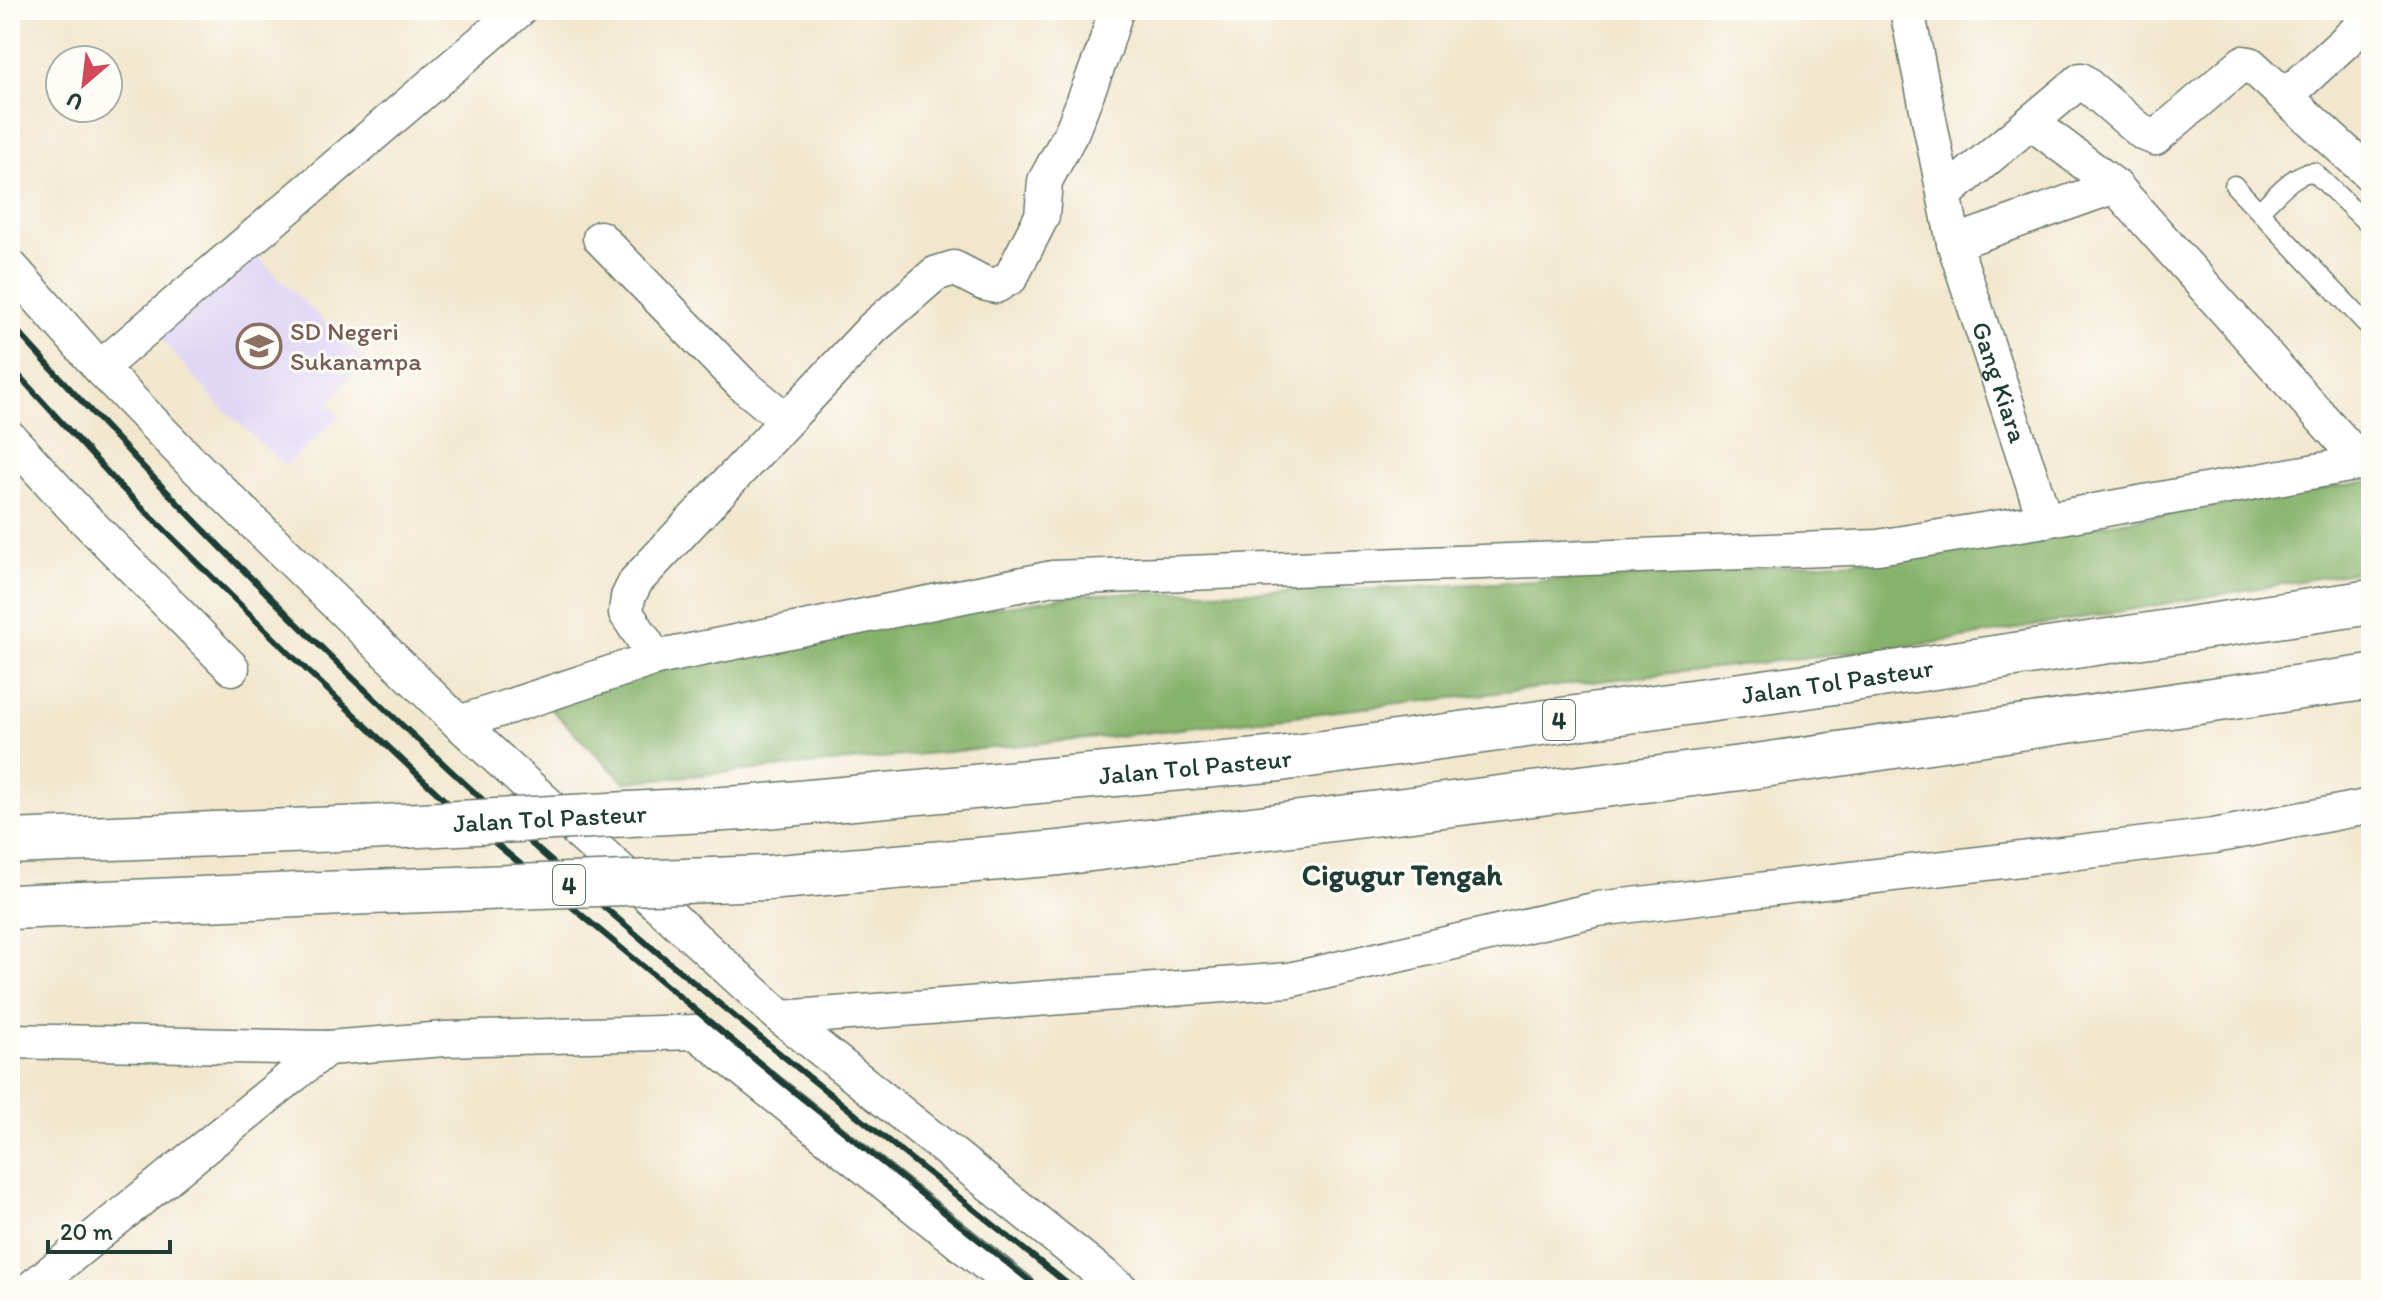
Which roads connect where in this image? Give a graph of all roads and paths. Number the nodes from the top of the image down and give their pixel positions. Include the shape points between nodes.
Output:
1 (519, 10) edge
2 (1116, 10) edge
3 (1907, 10) edge
4 (2371, 18) edge
5 (2286, 96) junction
6 (2032, 123) junction
7 (2371, 175) edge
8 (2234, 185) dead end
9 (2115, 186) junction
10 (1945, 194) junction
11 (2259, 211) junction
12 (2371, 227) edge
13 (600, 238) dead end
14 (1954, 243) junction
15 (10, 266) edge
16 (2371, 329) edge
17 (100, 368) junction
18 (785, 419) junction
19 (10, 438) edge
20 (2366, 462) edge
21 (2045, 520) junction
22 (2371, 602) edge
23 (656, 658) junction
24 (232, 668) dead end
25 (2371, 677) edge
26 (459, 723) junction
27 (2371, 806) edge
28 (10, 842) edge
29 (10, 907) edge
30 (782, 1018) junction
31 (10, 1041) edge
32 (327, 1048) junction
33 (29, 1290) edge
34 (1019, 1290) edge
35 (1122, 1290) edge

1 - 17 street
2 - 18 street via 1072,131 1045,181 1042,216 1011,277 996,286 954,268 935,274 873,328
3 - 10 street, Gang Kiara
4 - 5 street
5 - 6 street via 2243,63 2155,138 2081,80
5 - 7 street
6 - 9 street
6 - 10 street
8 - 11 lane
9 - 14 street
9 - 20 street
10 - 14 street, Gang Kiara
11 - 12 lane via 2297,176 2314,172
11 - 16 lane
13 - 18 street via 742,384
14 - 21 street, Gang Kiara
15 - 17 street
17 - 26 street
18 - 23 street via 636,581 626,613
19 - 24 street
20 - 21 street
21 - 23 street via 1878,547 1053,578
22 - 28 highway, Jalan Tol Pasteur / 4, bridge via 1280,759 743,808
23 - 26 street
25 - 29 highway, 4, bridge via 1702,773 1059,853 767,878
26 - 30 street
27 - 30 street via 2214,836 1598,909 1289,980
30 - 35 street
31 - 32 street
32 - 33 street
32 - 34 street via 696,1032

